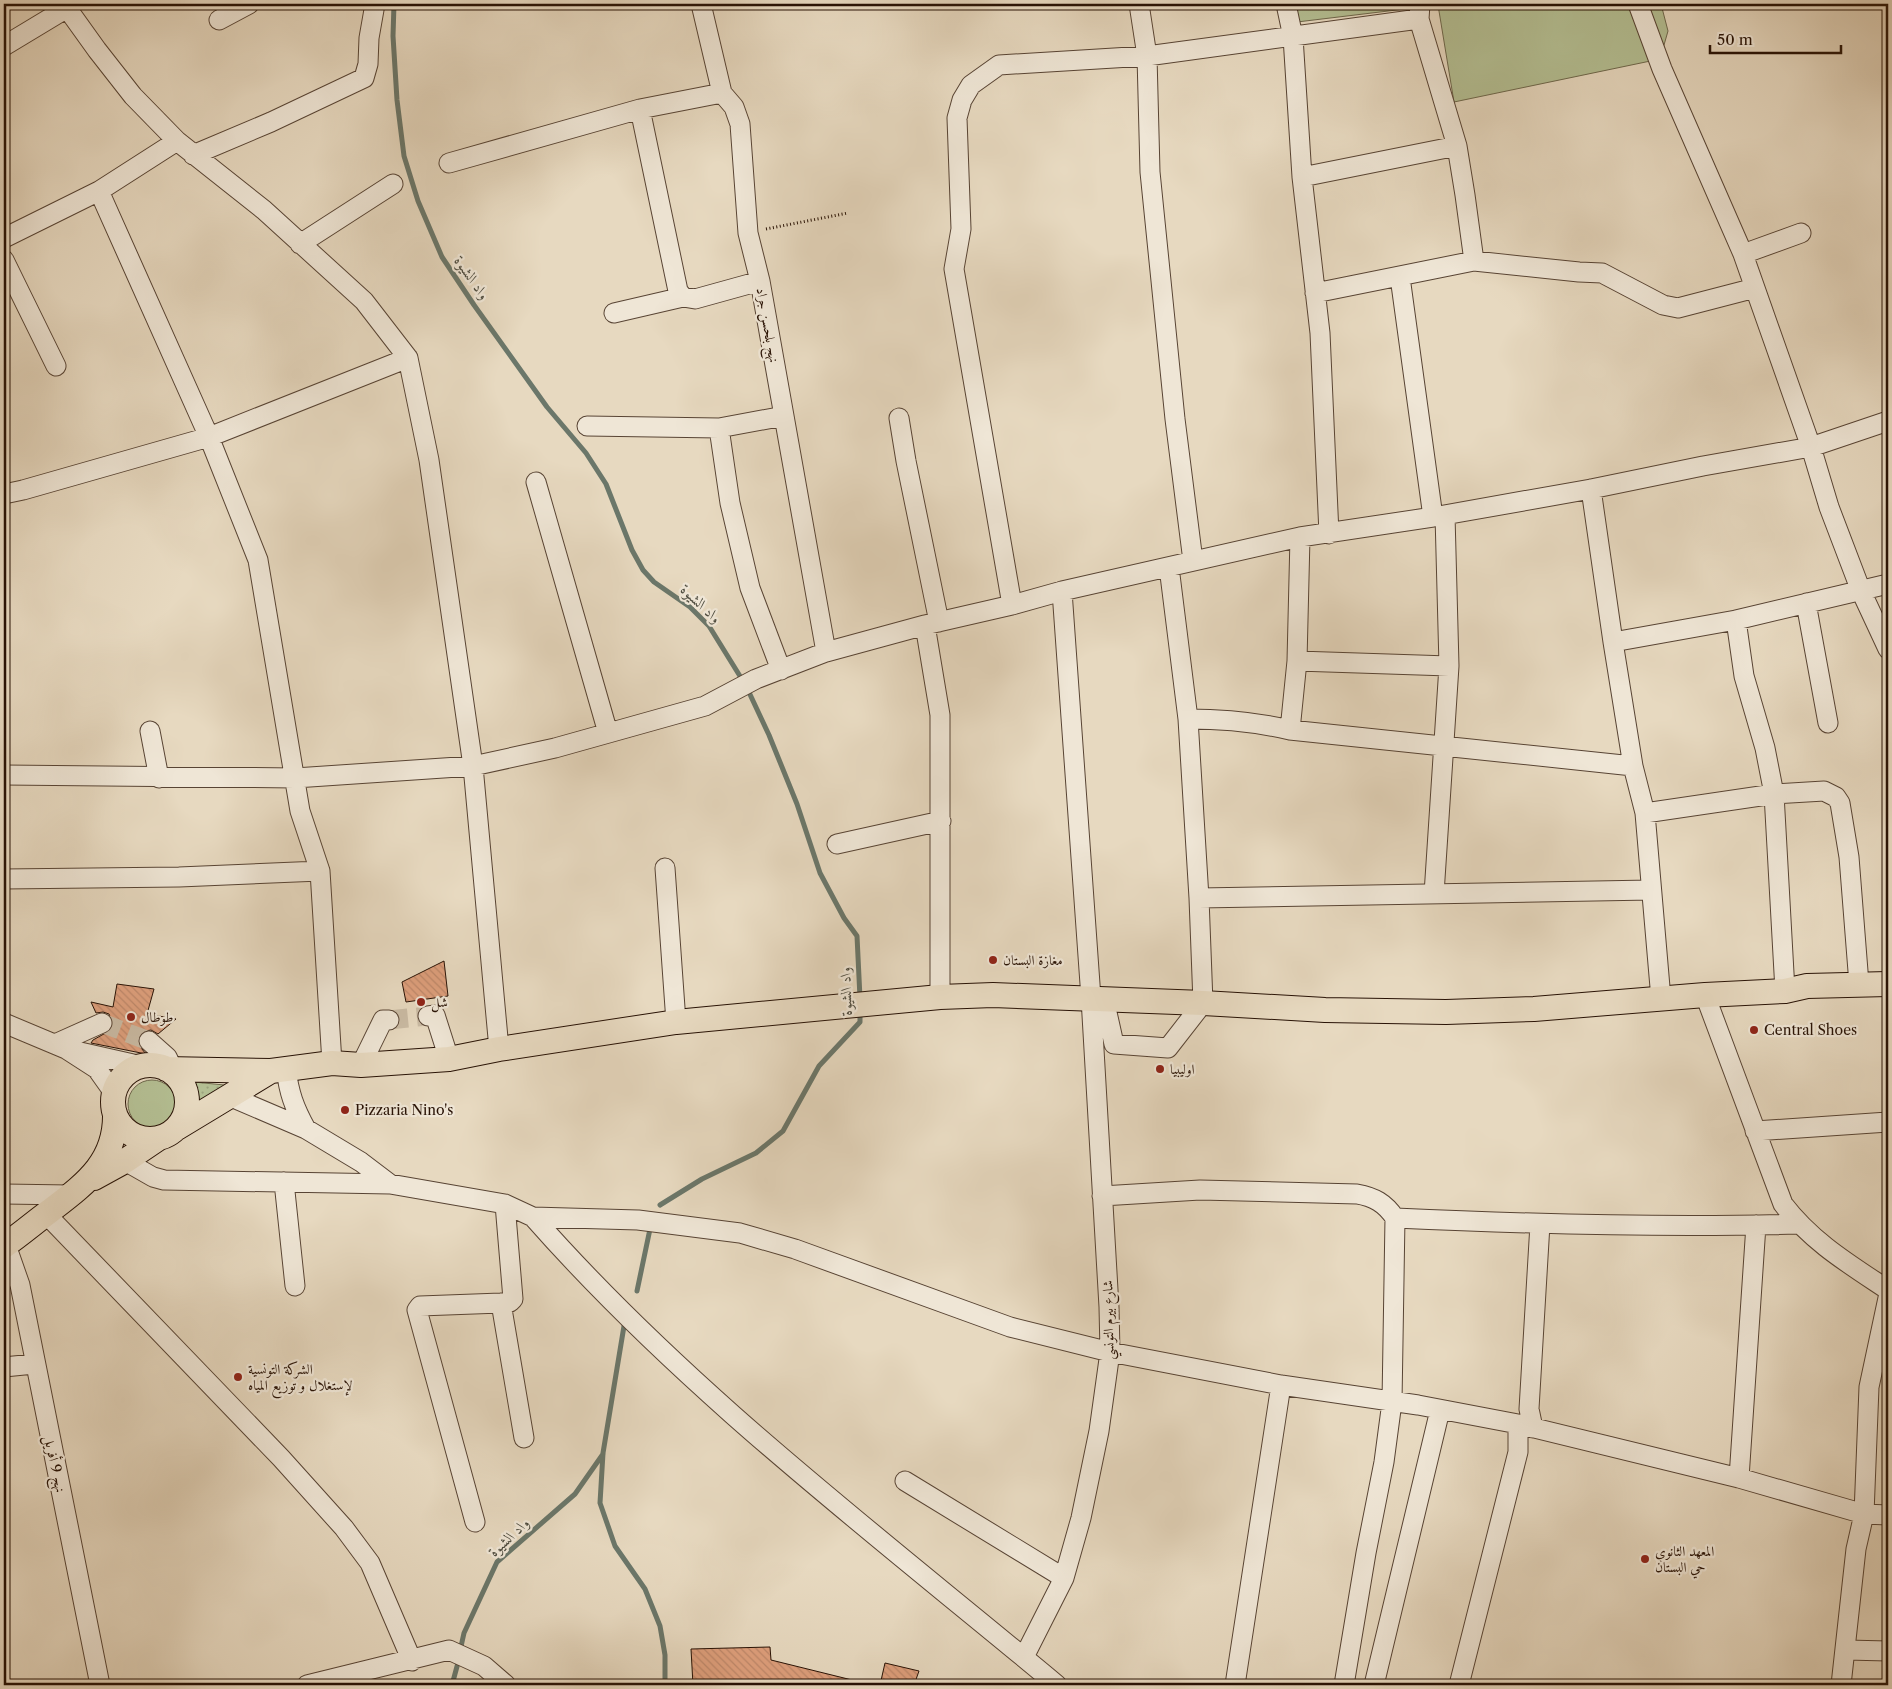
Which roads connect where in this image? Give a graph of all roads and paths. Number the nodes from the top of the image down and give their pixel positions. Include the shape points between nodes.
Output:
1 (249, 4) edge
2 (375, 4) edge
3 (701, 4) edge
4 (1139, 4) edge
5 (1286, 4) edge
6 (1638, 4) edge
7 (66, 6) edge
8 (1420, 11) edge
9 (218, 20) dead end
10 (1293, 37) junction
11 (4, 46) edge
12 (1146, 56) junction
13 (722, 93) junction
14 (640, 109) junction
15 (177, 142) junction
16 (1457, 146) junction
17 (193, 155) junction
18 (449, 163) dead end
19 (1302, 177) junction
20 (393, 184) dead end
21 (99, 191) junction
22 (848, 213) dead end
23 (748, 233) junction
24 (1801, 233) dead end
25 (4, 238) edge
26 (300, 244) junction
27 (1743, 254) junction
28 (4, 260) edge
29 (1474, 261) junction
30 (1400, 277) junction
31 (760, 281) junction
32 (1755, 288) junction
33 (1315, 293) junction
34 (683, 297) junction
35 (614, 313) dead end
36 (408, 358) junction
37 (56, 366) dead end
38 (784, 416) junction
39 (899, 418) dead end
40 (1888, 421) edge
41 (587, 426) dead end
42 (719, 428) junction
43 (209, 437) junction
44 (1811, 447) junction
45 (536, 482) dead end
46 (1592, 489) junction
47 (4, 494) edge
48 (1439, 516) junction
49 (1329, 534) junction
50 (1300, 538) junction
51 (1193, 561) junction
52 (1169, 567) junction
53 (1888, 584) edge
54 (1062, 591) junction
55 (1861, 591) junction
56 (1806, 603) junction
57 (1012, 606) junction
58 (1736, 620) junction
59 (932, 623) junction
60 (1613, 642) junction
61 (1888, 650) edge
62 (826, 652) junction
63 (1297, 661) junction
64 (1449, 666) junction
65 (781, 670) junction
66 (1188, 719) junction
67 (1828, 722) dead end
68 (1290, 730) junction
69 (150, 731) dead end
70 (608, 733) junction
71 (1444, 747) junction
72 (473, 766) junction
73 (1633, 766) junction
74 (4, 775) edge
75 (159, 778) junction
76 (295, 778) junction
77 (1774, 794) junction
78 (1645, 813) junction
79 (940, 821) junction
80 (837, 844) dead end
81 (665, 868) dead end
82 (320, 871) junction
83 (4, 879) edge
84 (1651, 890) junction
85 (1434, 894) junction
86 (1199, 898) junction
87 (1859, 984) junction
88 (1888, 984) edge
89 (1785, 991) junction
90 (1705, 995) junction
91 (940, 997) junction
92 (1097, 998) junction
93 (1661, 999) junction
94 (1203, 1003) junction
95 (428, 1016) dead end
96 (389, 1020) tunnel mouth
97 (676, 1022) junction
98 (4, 1023) edge
99 (102, 1023) dead end
100 (149, 1041) tunnel mouth
101 (61, 1046) junction
102 (499, 1049) junction
103 (449, 1059) junction
104 (332, 1063) junction
105 (362, 1065) junction
106 (142, 1066) junction
107 (170, 1069) junction
108 (279, 1070) junction
109 (229, 1096) junction
110 (114, 1104) junction
111 (1888, 1122) edge
112 (306, 1129) junction
113 (1755, 1131) junction
114 (168, 1133) junction
115 (125, 1161) junction
116 (284, 1182) junction
117 (390, 1184) junction
118 (79, 1188) junction
119 (4, 1194) edge
120 (1102, 1196) junction
121 (505, 1204) junction
122 (46, 1214) junction
123 (533, 1217) junction
124 (1395, 1218) junction
125 (1540, 1224) junction
126 (1798, 1224) junction
127 (1756, 1225) junction
128 (5, 1245) edge
129 (295, 1286) dead end
130 (1888, 1290) edge
131 (1888, 1298) edge
132 (501, 1303) junction
133 (1110, 1352) junction
134 (34, 1364) junction
135 (4, 1367) edge
136 (1280, 1385) junction
137 (1392, 1402) junction
138 (1440, 1410) junction
139 (1525, 1426) junction
140 (524, 1438) dead end
141 (1739, 1478) junction
142 (905, 1480) dead end
143 (1864, 1514) junction
144 (1888, 1516) edge
145 (475, 1522) dead end
146 (1064, 1578) junction
147 (1846, 1650) junction
148 (1888, 1651) edge
149 (1024, 1657) junction
150 (412, 1661) junction
151 (100, 1685) edge
152 (308, 1685) edge
153 (506, 1685) edge
154 (1058, 1685) edge
155 (1235, 1685) edge
156 (1344, 1685) edge
157 (1374, 1685) edge
158 (1460, 1685) edge
159 (1841, 1685) edge

1 - 9 street
2 - 17 street via 364,78
3 - 13 street, نهج بلحسن جراد
4 - 12 street
5 - 10 street
6 - 27 street via 1662,69
7 - 11 street
7 - 15 street via 133,96
8 - 10 street
8 - 16 street
10 - 12 street
10 - 19 street
12 - 51 street via 1150,172
12 - 57 street via 999,65 971,86 962,100 957,118 961,229 954,269
13 - 14 street
13 - 23 street, نهج بلحسن جراد via 734,107 740,124
14 - 18 street
14 - 34 street via 678,291
15 - 17 street
15 - 21 street
16 - 19 street
16 - 29 street
17 - 26 street via 264,210
19 - 33 street
20 - 26 street
21 - 25 street
21 - 43 street
22 - 23 path
23 - 31 street, نهج بلحسن جراد
24 - 27 street
26 - 36 street via 364,301
27 - 32 street
28 - 37 street
29 - 30 street
29 - 32 street via 1602,273 1663,305 1678,308
30 - 33 street
30 - 48 street
31 - 34 street via 695,298
31 - 38 street, نهج بلحسن جراد
32 - 44 street
33 - 49 street via 1320,333
34 - 35 street
36 - 43 street
36 - 72 street via 429,460
38 - 42 street
38 - 62 street, نهج بلحسن جراد
39 - 59 street
40 - 44 street
41 - 42 street
42 - 65 street via 730,504 750,588
43 - 47 street
43 - 76 street via 258,560
44 - 46 street
44 - 55 street via 1829,508
45 - 70 street
46 - 48 street
46 - 60 street
48 - 49 street
48 - 64 street
49 - 50 street
50 - 51 street
50 - 63 street
51 - 52 street
52 - 54 street
52 - 66 street
53 - 55 street
54 - 57 street
54 - 92 street
55 - 56 street
55 - 61 street
56 - 58 street
56 - 67 street
57 - 59 street
58 - 60 street
58 - 77 street via 1744,676 1765,748
59 - 62 street
59 - 79 street via 940,715
60 - 73 street
62 - 65 street
63 - 64 street
63 - 68 street
64 - 71 street
65 - 70 street via 756,679 705,706
66 - 68 street via 1256,722
66 - 86 street
68 - 71 street
69 - 75 street
70 - 72 street
71 - 73 street
71 - 85 street
72 - 76 street
72 - 102 street
73 - 78 street
74 - 75 street
75 - 76 street
76 - 82 street via 300,811
77 - 78 street
77 - 87 street via 1824,791 1840,803 1849,856
77 - 89 street
78 - 84 street
79 - 80 street
79 - 91 street
81 - 97 street
82 - 83 street
82 - 104 street
84 - 85 street
84 - 93 street
85 - 86 street
86 - 94 street
87 - 88 main road
87 - 89 main road via 1807,986
89 - 90 main road
90 - 93 main road
90 - 113 street
91 - 92 main road
91 - 97 main road
92 - 94 main road
92 - 94 street via 1114,1044 1168,1048
92 - 120 street, شارع بيرم التونسي
93 - 94 main road via 1446,1012
95 - 103 street via 435,1015
96 - 105 street via 383,1020
97 - 102 main road
98 - 101 street
99 - 101 street
100 - 107 street via 167,1057
101 - 106 street
101 - 110 street via 97,1069
102 - 103 main road
103 - 105 main road
104 - 105 main road
104 - 108 main road
106 - 107 main road
106 - 110 main road via 122,1078
107 - 108 main road
107 - 114 main road via 183,1084 186,1096 185,1113
108 - 109 main road
108 - 112 street
109 - 112 street
109 - 114 main road
110 - 114 main road via 120,1124 137,1137 148,1139
110 - 118 main road via 115,1131 111,1144 104,1160
111 - 113 street
112 - 117 street via 361,1162
113 - 126 street via 1783,1204
114 - 115 main road
115 - 116 street via 164,1180
115 - 118 main road
116 - 117 street
116 - 129 street
117 - 121 street
118 - 119 street
118 - 122 main road
120 - 124 street via 1200,1190 1357,1194 1377,1199 1389,1208
120 - 133 street, شارع بيرم التونسي
121 - 123 street
121 - 132 street via 514,1296 510,1302
122 - 128 main road
122 - 150 street via 344,1528 370,1564
123 - 133 street via 638,1220 740,1233 1010,1327
123 - 149 street via 588,1277 709,1394 871,1534
124 - 125 street
124 - 137 street
125 - 127 street
125 - 139 street via 1529,1409
126 - 127 street
126 - 130 street via 1821,1244
127 - 141 street
128 - 134 street, نهج 9 أفريل via 20,1285
131 - 143 street via 1869,1387
132 - 140 street
132 - 145 street via 420,1306 417,1310
133 - 136 street
133 - 146 street, شارع بيرم التونسي via 1099,1431
134 - 135 street
134 - 151 street, نهج 9 أفريل
136 - 137 street
136 - 155 street
137 - 138 street
137 - 156 street
138 - 139 street
138 - 157 street
139 - 141 street
139 - 158 street
141 - 143 street
142 - 146 street
143 - 144 street
143 - 147 street via 1856,1549
146 - 149 street, شارع بيرم التونسي
147 - 148 street
147 - 159 street
149 - 154 street
150 - 152 street
150 - 153 street via 449,1650 484,1666

